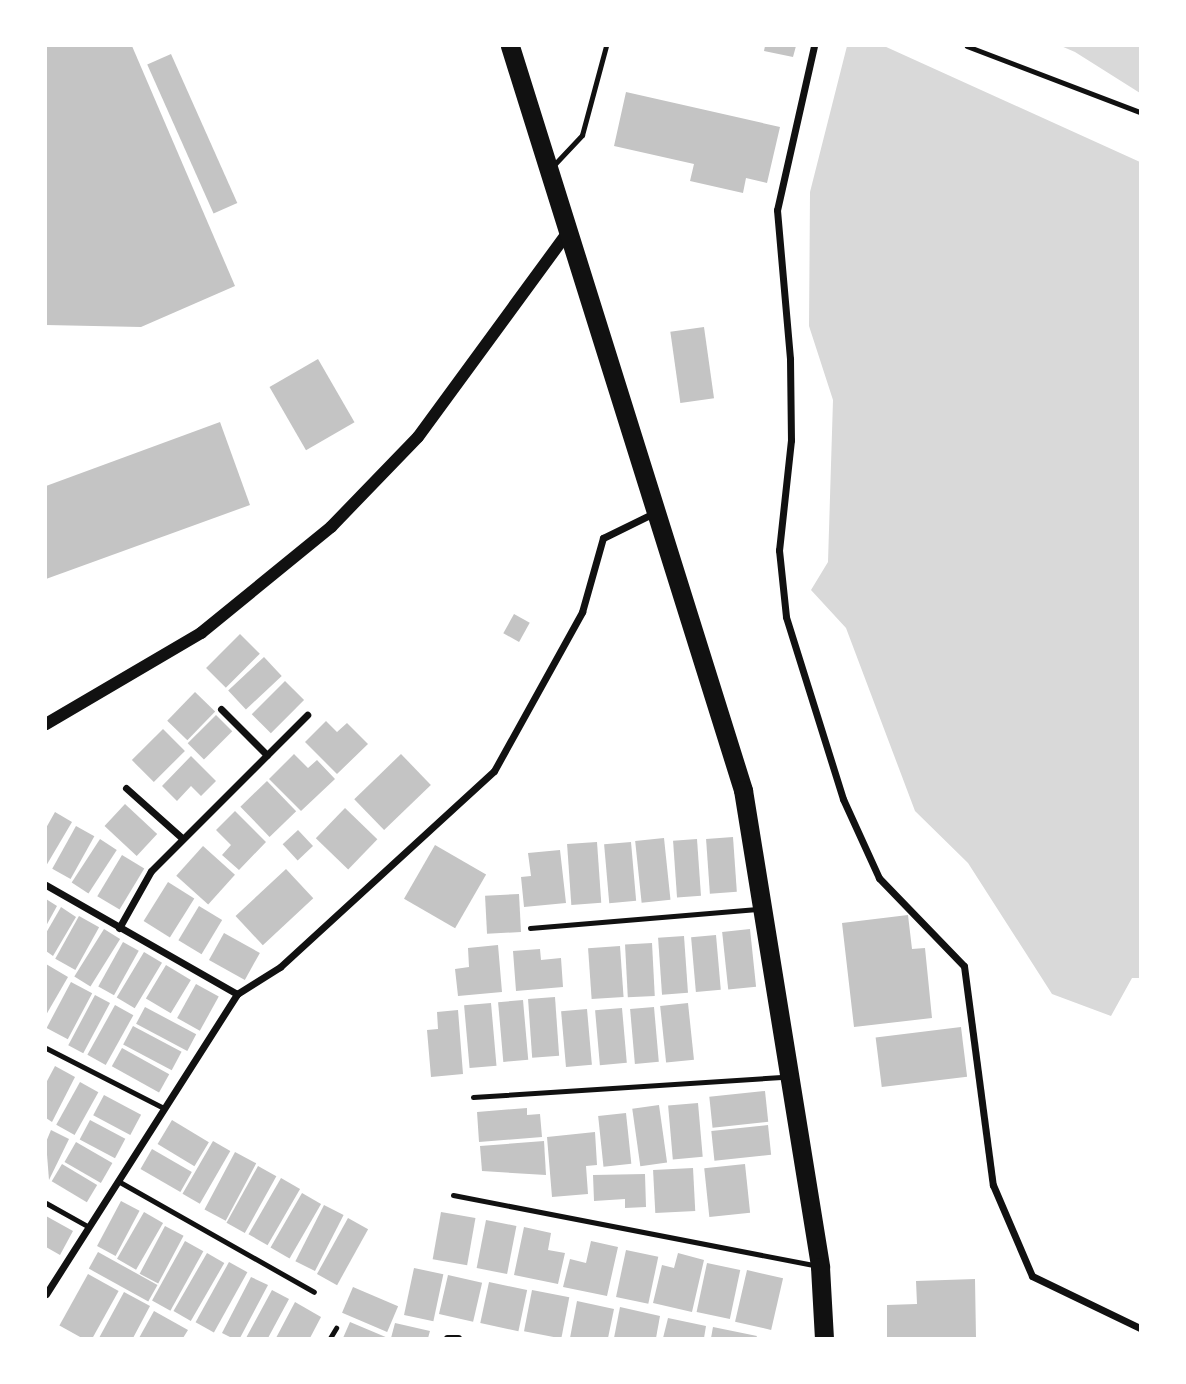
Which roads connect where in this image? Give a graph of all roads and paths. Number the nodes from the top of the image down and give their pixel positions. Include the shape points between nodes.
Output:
1 (510, 46) edge
2 (606, 46) edge
3 (814, 46) edge
4 (967, 46) edge
5 (1140, 112) edge
6 (547, 172) junction
7 (565, 236) junction
8 (654, 513) junction
9 (221, 709) dead end
10 (307, 715) dead end
11 (46, 724) edge
12 (267, 755) junction
13 (126, 788) dead end
14 (183, 839) junction
15 (46, 885) edge
16 (767, 908) junction
17 (119, 928) junction
18 (530, 928) dead end
19 (237, 994) junction
20 (46, 1048) edge
21 (792, 1076) junction
22 (473, 1097) dead end
23 (164, 1108) junction
24 (118, 1181) junction
25 (453, 1195) dead end
26 (46, 1203) edge
27 (89, 1227) junction
28 (820, 1267) junction
29 (314, 1292) dead end
30 (46, 1294) edge
31 (336, 1328) dead end
32 (1140, 1328) edge
33 (330, 1339) edge
34 (447, 1339) edge
35 (458, 1339) edge
36 (824, 1339) edge

1 - 6 highway
2 - 6 lane via 582,135
3 - 32 street via 777,210 790,372 791,440 779,550 786,617 843,799 879,878 964,966 993,1185 1032,1276
4 - 5 path
6 - 7 highway
7 - 8 highway
7 - 11 street via 418,437 331,527 201,633
8 - 16 highway via 743,790
8 - 19 street via 603,538 582,612 494,771 280,967
9 - 12 street
10 - 12 street
12 - 14 street
13 - 14 street
14 - 17 street via 150,871
15 - 17 street
16 - 18 lane
16 - 21 highway
17 - 19 street
19 - 23 street
20 - 23 lane
21 - 22 lane
21 - 28 highway
23 - 24 street
24 - 27 street
24 - 29 lane
25 - 28 lane
26 - 27 lane
27 - 30 street
28 - 36 highway
31 - 33 lane
34 - 35 street

